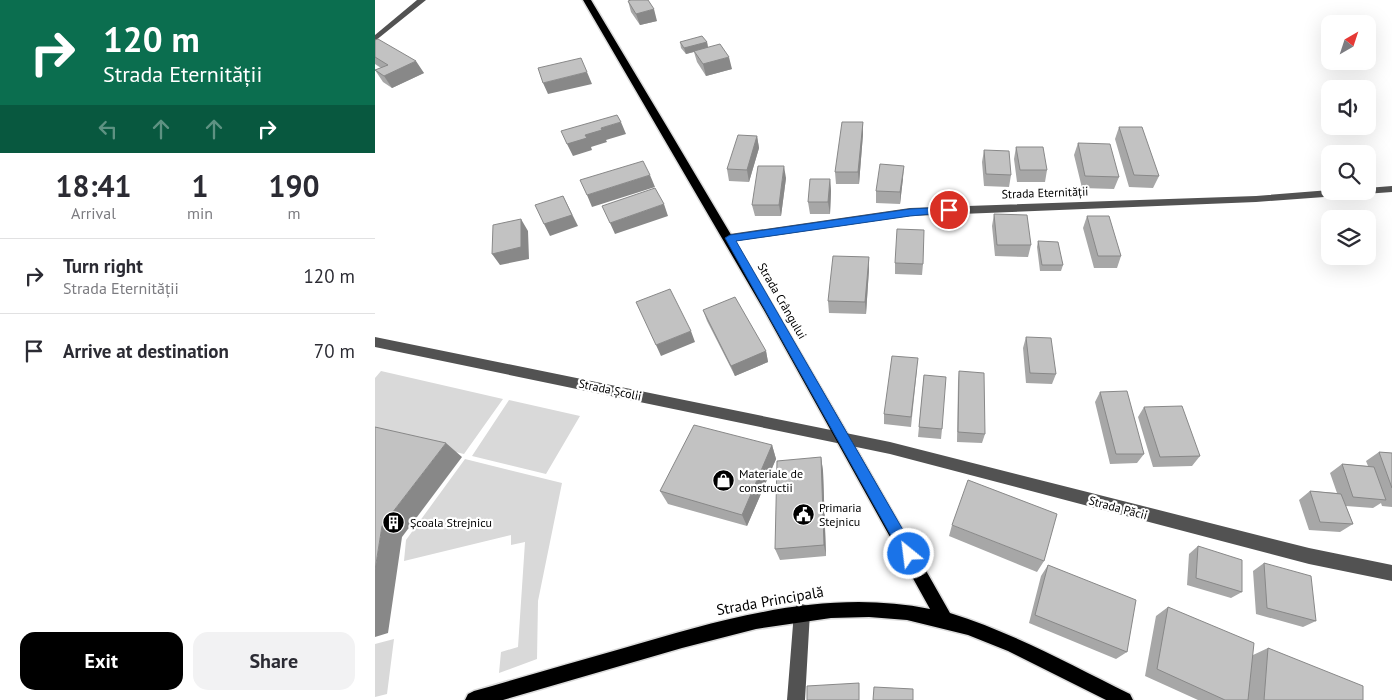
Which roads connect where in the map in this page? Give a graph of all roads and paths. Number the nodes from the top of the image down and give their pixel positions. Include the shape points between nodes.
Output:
1 (422, 0) edge
2 (587, 0) edge
3 (375, 39) edge
4 (1392, 189) edge
5 (1376, 190) edge
6 (1321, 194) edge
7 (730, 238) junction
8 (375, 342) edge
9 (845, 438) junction
10 (1392, 573) edge
11 (802, 612) junction
12 (945, 620) junction
13 (474, 700) edge
14 (796, 700) edge
15 (1124, 700) edge

1 - 3 street
2 - 7 main road, Strada Crângului
4 - 5 street
6 - 7 street, Strada Eternității via 910,212
7 - 9 main road, Strada Crângului
8 - 9 street, Strada Școlii
9 - 10 street, Strada Păcii via 1299,554
9 - 12 main road, Strada Crângului
11 - 12 main road, Strada Principală via 840,608 889,609
11 - 13 main road, Strada Principală via 723,628
11 - 14 street
12 - 15 main road, Strada Principală via 994,637

